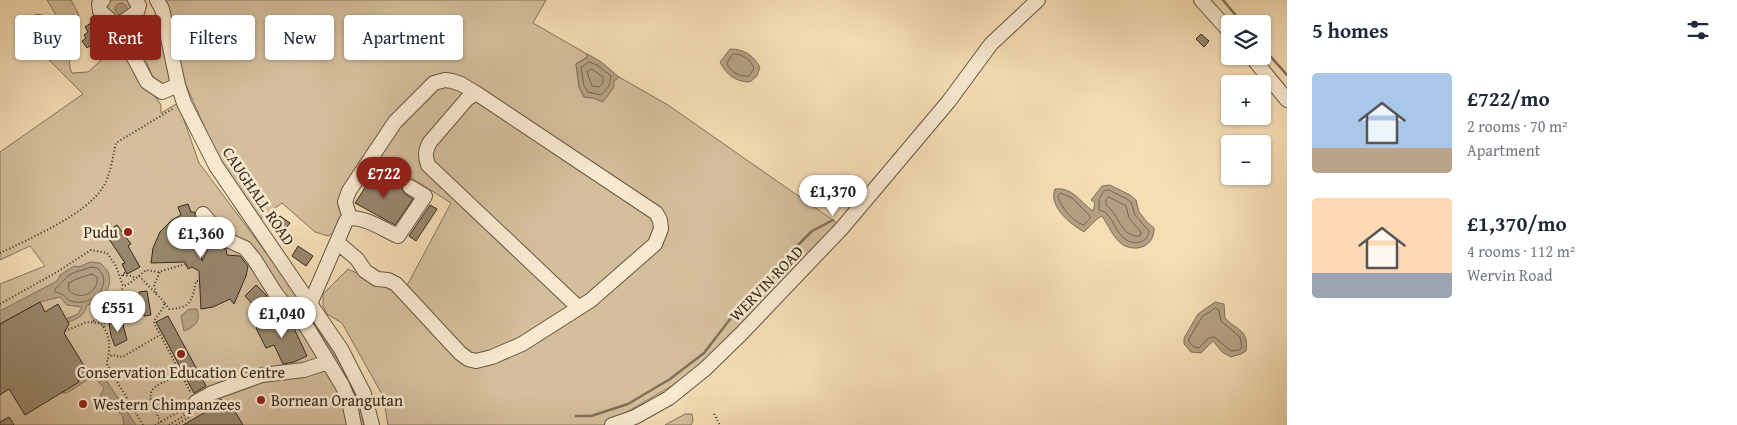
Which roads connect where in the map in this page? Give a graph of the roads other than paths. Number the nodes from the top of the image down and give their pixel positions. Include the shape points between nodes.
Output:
1 (103, 0) edge
2 (136, 0) edge
3 (157, 0) edge
4 (1038, 0) edge
5 (1201, 0) edge
6 (104, 15) edge
7 (132, 15) edge
8 (1221, 22) edge
9 (135, 60) edge
10 (1258, 65) edge
11 (178, 86) junction
12 (476, 93) junction
13 (1287, 100) edge
14 (410, 187) dead end
15 (203, 214) dead end
16 (350, 218) junction
17 (337, 242) junction
18 (310, 304) junction
19 (579, 308) junction
20 (328, 362) junction
21 (194, 408) road end
22 (354, 425) edge
23 (372, 425) edge
24 (612, 425) edge

1 - 6 street via 99,4
2 - 7 street via 139,5
3 - 11 street, CAUGHALL ROAD via 162,8
4 - 24 street, WERVIN ROAD via 991,44 948,102 842,228 741,334 669,398
5 - 8 street
9 - 11 street via 147,82 162,92
10 - 13 street
11 - 18 street, CAUGHALL ROAD via 216,166
12 - 16 street via 445,80 434,84 395,122 349,191 345,202
12 - 19 street via 430,142 425,157 428,165
12 - 19 street via 656,213 660,220 662,229 655,244
14 - 16 street via 425,196 398,236 373,223
15 - 20 street via 223,238 245,248 276,294 308,329
16 - 17 street
17 - 18 street
17 - 19 street via 376,279 396,284 468,359 476,361 492,357 522,344
18 - 23 street, CAUGHALL ROAD via 342,349 364,394
20 - 21 street via 304,370 262,376 212,394
20 - 22 street via 342,384

